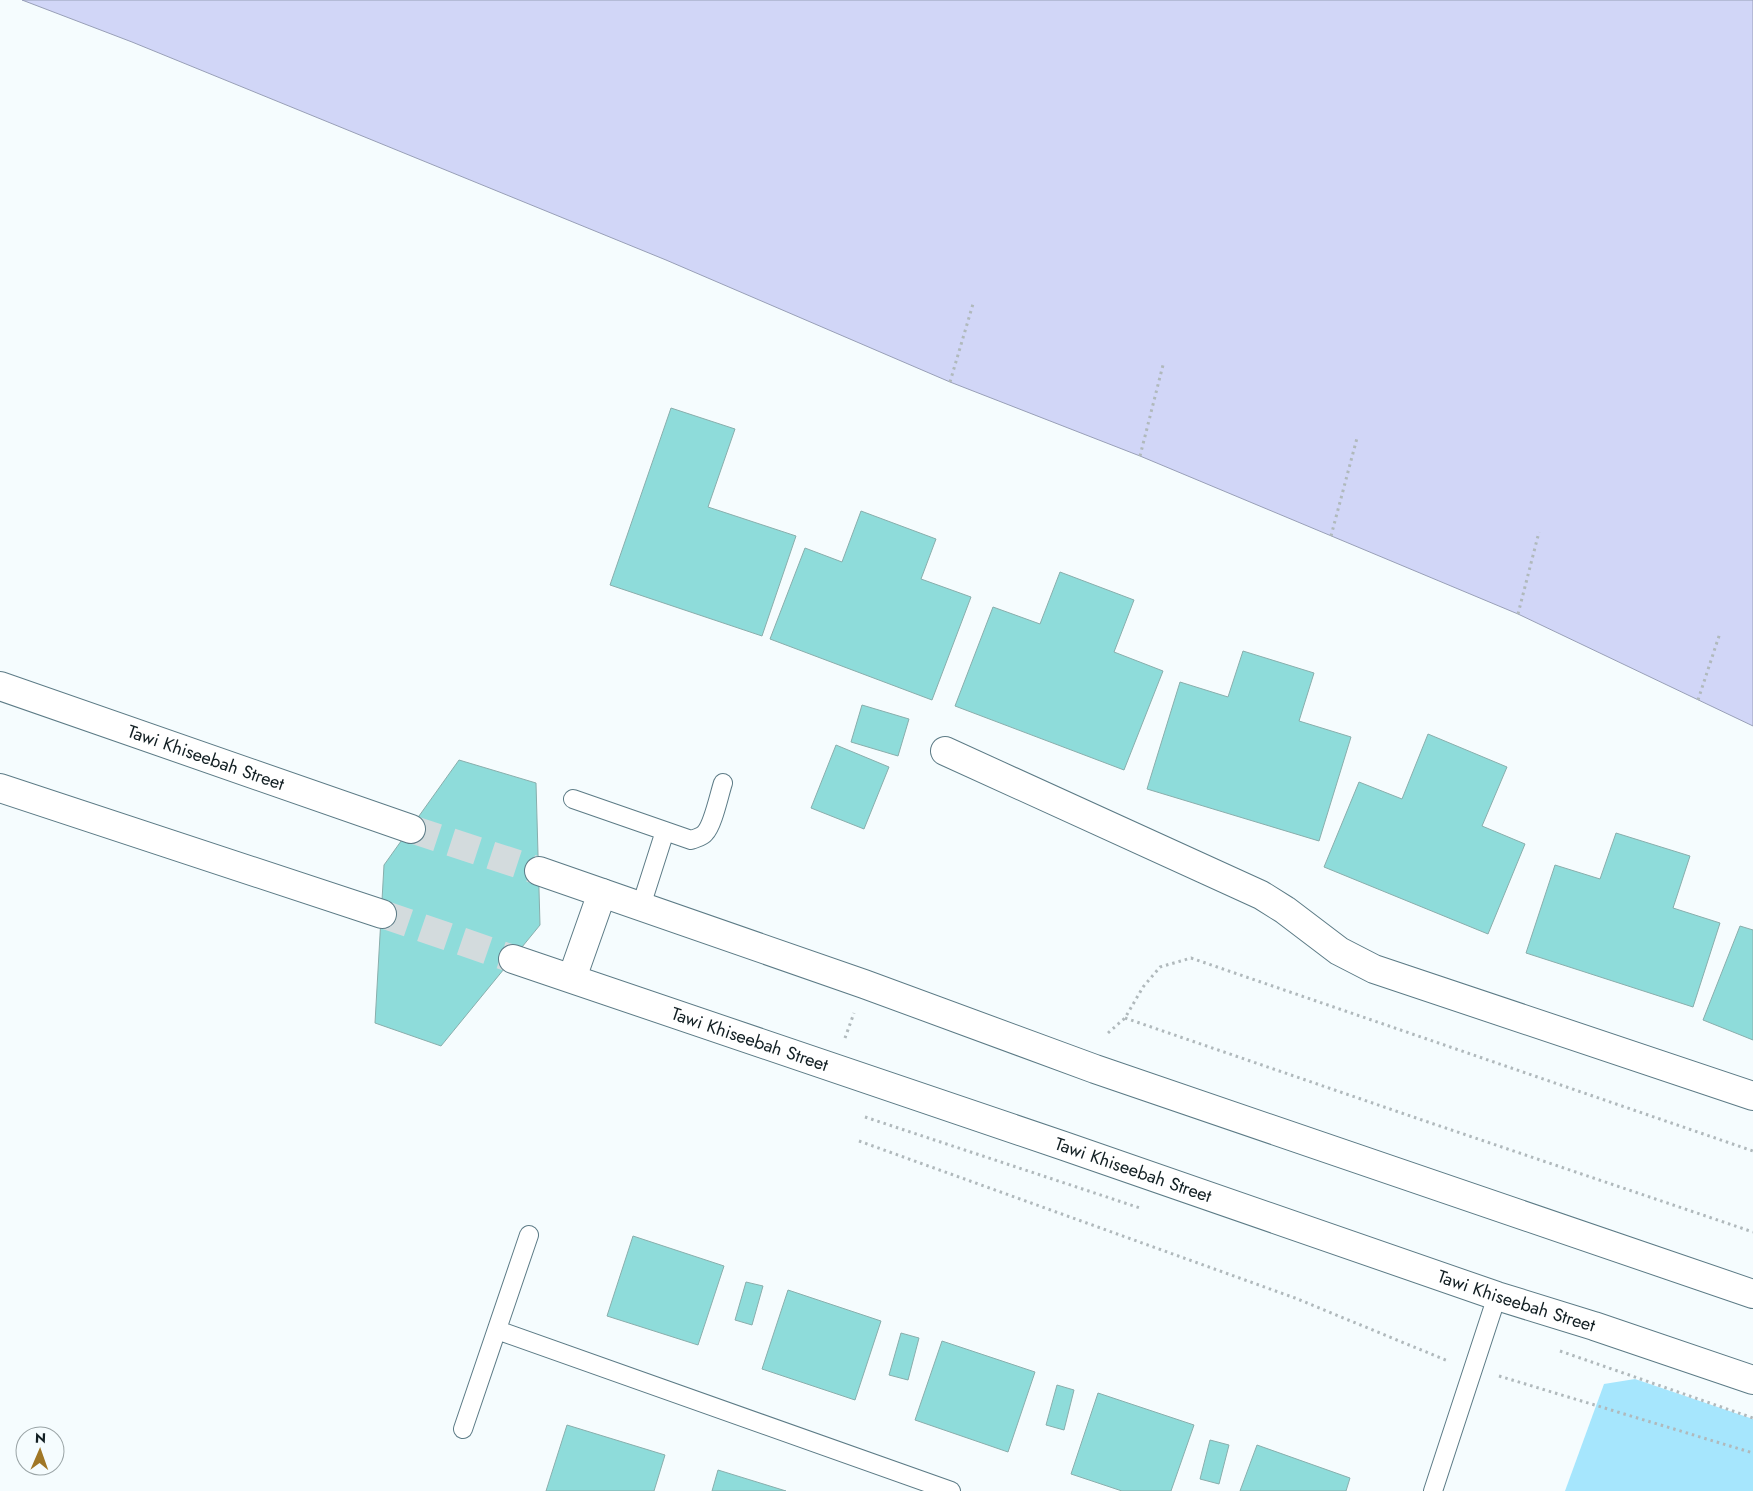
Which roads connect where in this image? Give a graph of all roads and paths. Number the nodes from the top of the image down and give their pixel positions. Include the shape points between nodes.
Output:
1 (973, 304) dead end
2 (1163, 365) dead end
3 (950, 382) dead end
4 (1356, 438) dead end
5 (1140, 456) dead end
6 (1539, 532) dead end
7 (1331, 536) dead end
8 (1518, 614) dead end
9 (1720, 633) dead end
10 (0, 686) edge
11 (1698, 700) dead end
12 (945, 751) dead end
13 (722, 783) dead end
14 (0, 788) edge
15 (573, 799) dead end
16 (411, 829) tunnel mouth
17 (665, 831) junction
18 (539, 871) tunnel mouth
19 (602, 893) junction
20 (641, 906) junction
21 (382, 914) tunnel mouth
22 (513, 959) tunnel mouth
23 (572, 978) junction
24 (864, 984) junction
25 (1125, 1018) junction
26 (1108, 1033) dead end
27 (835, 1069) junction
28 (1753, 1096) edge
29 (865, 1118) dead end
30 (859, 1141) dead end
31 (1753, 1151) edge
32 (1053, 1179) dead end
33 (1753, 1232) edge
34 (529, 1235) dead end
35 (1753, 1294) edge
36 (1497, 1296) junction
37 (497, 1330) junction
38 (1552, 1348) dead end
39 (1454, 1363) dead end
40 (1496, 1375) dead end
41 (1753, 1380) edge
42 (1753, 1418) edge
43 (463, 1429) dead end
44 (1753, 1453) edge
45 (952, 1491) edge
46 (1433, 1491) edge

1 - 3 path
2 - 5 path
4 - 7 path
6 - 8 path
9 - 11 path
10 - 16 street, Tawi Khiseebah Street
12 - 28 street via 1261,895 1339,951 1374,969
13 - 17 lane via 705,834 691,840
14 - 21 street
15 - 17 lane
17 - 20 lane
18 - 19 street
19 - 20 street
19 - 23 street
20 - 24 street
22 - 23 street, Tawi Khiseebah Street
23 - 27 street, Tawi Khiseebah Street
24 - 27 path
24 - 35 street via 1095,1069
25 - 26 path
25 - 31 path via 1143,987 1160,967 1191,958
25 - 33 path
27 - 36 street, Tawi Khiseebah Street
29 - 32 path
30 - 39 path via 1295,1298
34 - 37 lane
36 - 41 street, Tawi Khiseebah Street
36 - 46 lane
37 - 43 lane
37 - 45 lane
38 - 42 path
40 - 44 path

